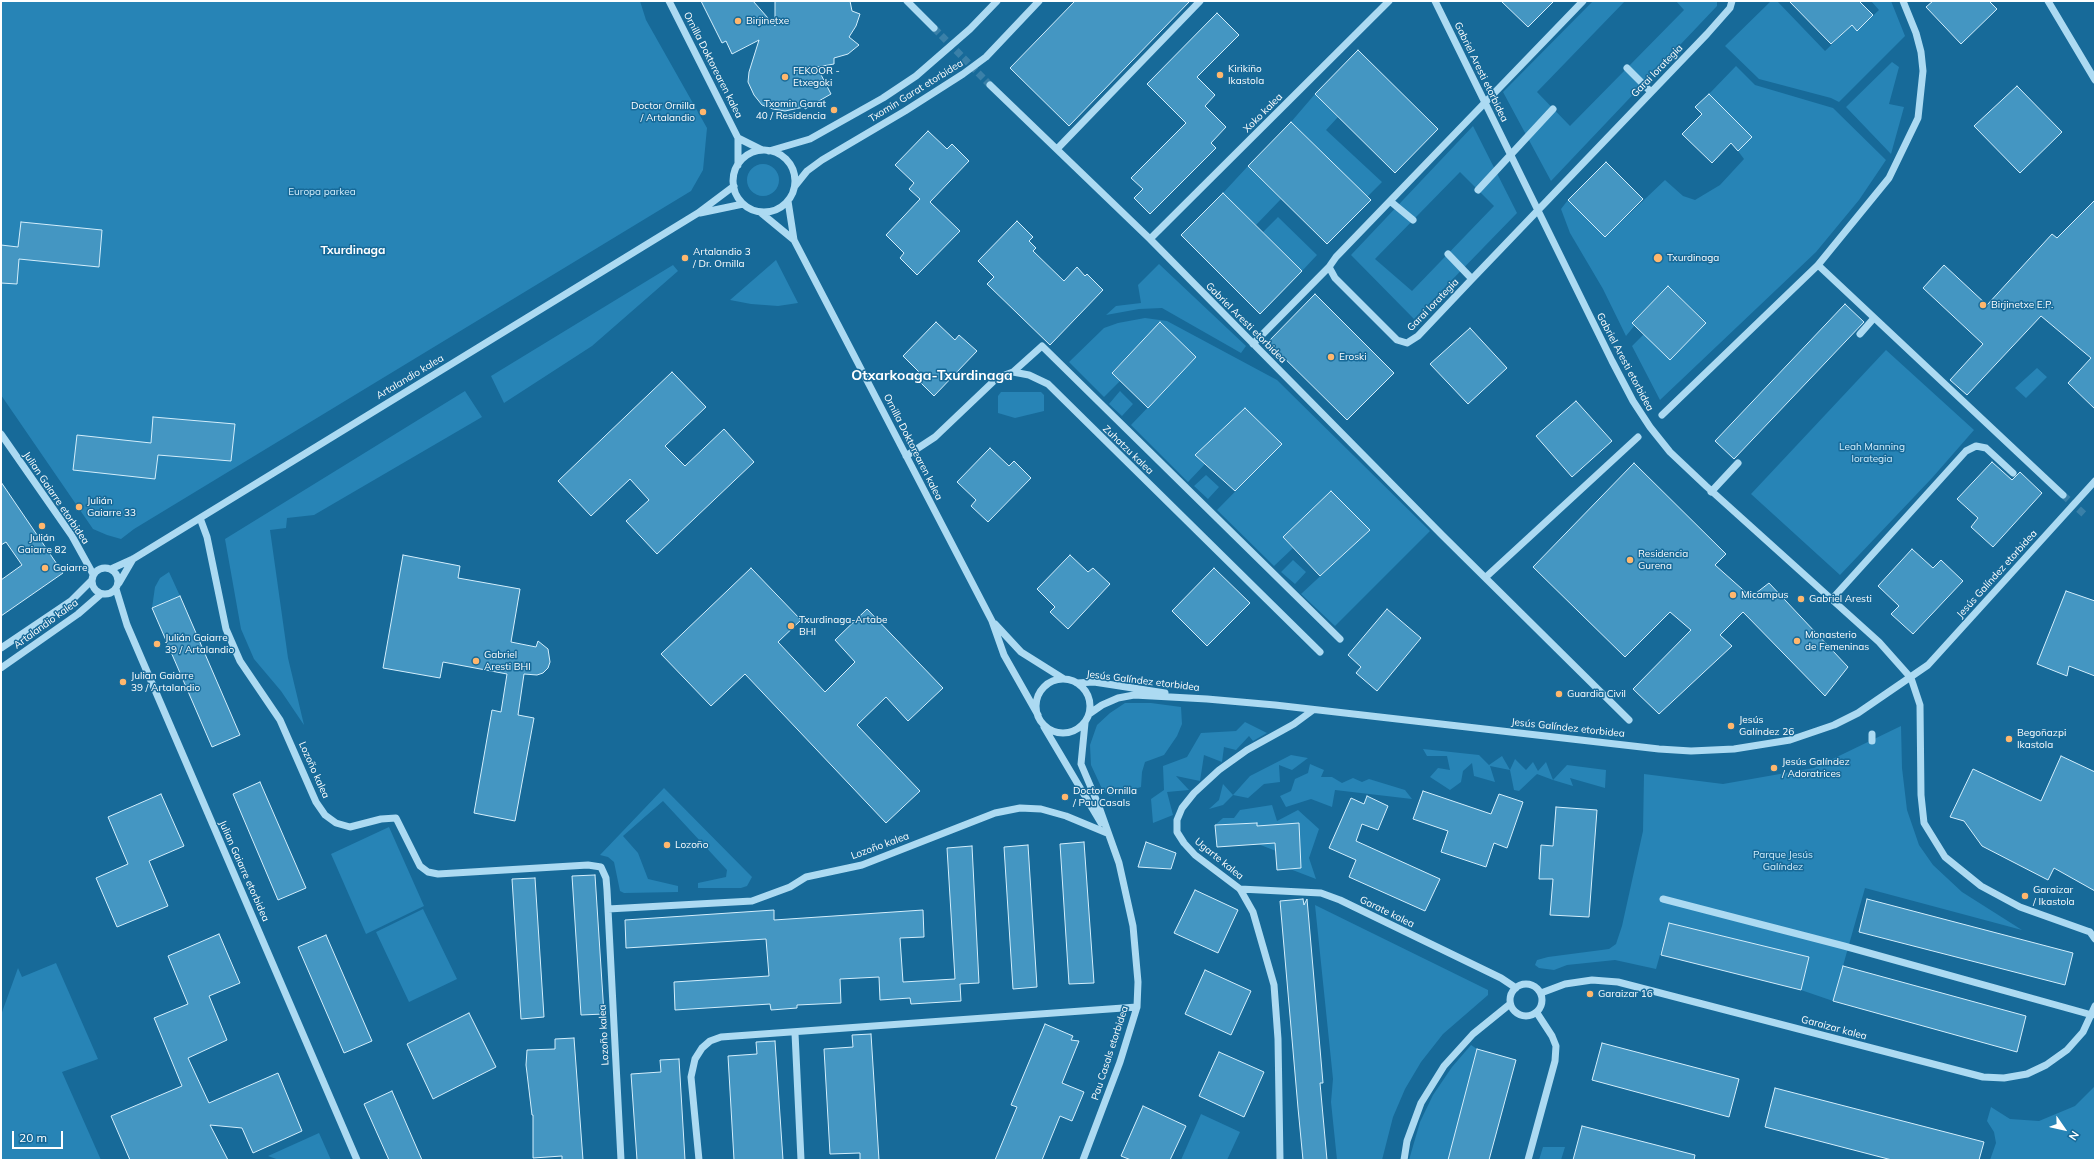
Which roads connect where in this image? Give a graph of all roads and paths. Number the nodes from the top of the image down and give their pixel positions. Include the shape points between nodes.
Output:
1 (669, 1) edge
2 (906, 1) edge
3 (997, 1) edge
4 (1039, 1) edge
5 (1200, 1) edge
6 (1389, 1) edge
7 (1435, 1) edge
8 (1583, 1) edge
9 (1732, 1) edge
10 (1904, 1) edge
11 (2048, 1) edge
12 (934, 28) tunnel mouth
13 (1627, 68) dead end
14 (2095, 80) edge
15 (990, 85) tunnel mouth
16 (1651, 92) junction
17 (1485, 102) junction
18 (1554, 110) dead end
19 (738, 138) junction
20 (1057, 149) junction
21 (765, 150) junction
22 (1511, 156) junction
23 (738, 165) junction
24 (734, 186) junction
25 (795, 186) junction
26 (1478, 190) dead end
27 (788, 201) junction
28 (1390, 201) junction
29 (743, 204) junction
30 (1537, 210) junction
31 (760, 212) junction
32 (698, 213) junction
33 (1413, 220) dead end
34 (1150, 239) junction
35 (794, 240) junction
36 (1448, 254) dead end
37 (1818, 265) junction
38 (1329, 267) junction
39 (1472, 279) junction
40 (1874, 318) junction
41 (1860, 334) dead end
42 (1253, 344) junction
43 (1013, 372) junction
44 (1662, 415) dead end
45 (1, 434) edge
46 (1638, 437) dead end
47 (906, 456) junction
48 (1738, 463) dead end
49 (2013, 473) dead end
50 (2095, 481) edge
51 (1711, 492) junction
52 (2064, 495) tunnel mouth
53 (200, 518) junction
54 (133, 559) junction
55 (111, 568) junction
56 (1486, 577) junction
57 (92, 578) junction
58 (117, 586) junction
59 (100, 594) junction
60 (1832, 599) junction
61 (992, 621) junction
62 (1340, 639) dead end
63 (1, 648) edge
64 (1320, 652) dead end
65 (1, 668) edge
66 (1911, 678) junction
67 (1064, 680) junction
68 (1076, 683) junction
69 (1207, 699) junction
70 (1313, 710) junction
71 (1089, 714) junction
72 (1038, 715) junction
73 (1628, 720) dead end
74 (1085, 723) junction
75 (1042, 724) junction
76 (1107, 833) junction
77 (1240, 889) junction
78 (1663, 899) dead end
79 (608, 909) junction
80 (2093, 931) edge
81 (2095, 939) edge
82 (1516, 988) junction
83 (1541, 993) junction
84 (1510, 1004) junction
85 (2095, 1006) edge
86 (1137, 1007) junction
87 (1537, 1013) junction
88 (2092, 1015) junction
89 (795, 1033) junction
90 (357, 1160) edge
91 (621, 1160) edge
92 (699, 1160) edge
93 (800, 1160) edge
94 (1083, 1160) edge
95 (1280, 1160) edge
96 (1404, 1160) edge
97 (1528, 1160) edge

1 - 19 street, Ornilla Doktorearen kalea
2 - 12 street
3 - 21 street, Txomin Garat etorbidea via 937,59 903,85 810,139
4 - 25 street, Txomin Garat etorbidea via 980,61 906,111 822,160
5 - 20 street
6 - 34 street, Xoko kalea
7 - 17 street, Gabriel Aresti etorbidea
8 - 17 street
9 - 16 street, Garai lorategia via 1730,8 1707,34
10 - 37 street via 1921,52 1923,71 1918,118 1889,178
11 - 14 street
13 - 16 street
15 - 20 street, Gabriel Aresti etorbidea
16 - 30 street, Garai lorategia
17 - 22 street, Gabriel Aresti etorbidea
17 - 28 street
18 - 22 street
19 - 21 street
19 - 23 street, Ornilla Doktorearen kalea
20 - 34 street, Gabriel Aresti etorbidea
21 - 23 street via 748,153
21 - 25 street via 776,152 789,162
22 - 26 street
22 - 30 street, Gabriel Aresti etorbidea
23 - 24 street via 733,179
24 - 29 street
24 - 32 street, Artalandio kalea
25 - 27 street
27 - 31 street via 775,211
27 - 35 street, Ornilla Doktorearen kalea
28 - 33 street
28 - 38 street
29 - 31 street
29 - 32 street, Artalandio kalea
30 - 39 street, Garai lorategia
30 - 51 street, Gabriel Aresti etorbidea via 1633,402 1670,452
31 - 35 street, Ornilla Doktorearen kalea
32 - 53 street, Artalandio kalea
34 - 42 street, Gabriel Aresti etorbidea
35 - 47 street, Ornilla Doktorearen kalea
36 - 39 street
37 - 40 street
37 - 44 street, Gabriel Aresti etorbidea
38 - 39 street, Garai lorategia via 1334,278 1397,340 1407,343 1418,336
38 - 42 street
40 - 41 street
40 - 52 street
42 - 56 street, Gabriel Aresti etorbidea
43 - 47 street via 997,378 935,437
43 - 62 street, Zuhatzu kalea via 1042,346
43 - 64 street, Zuhatzu kalea via 1029,375 1048,384
45 - 57 street, Julian Gaiarre etorbidea via 72,536
46 - 56 street
47 - 61 street, Ornilla Doktorearen kalea
48 - 51 street
49 - 60 street via 1986,448 1976,446 1966,451
50 - 66 street, Jesús Galíndez etorbidea via 1928,665
51 - 60 street, Gabriel Aresti etorbidea
53 - 54 street, Artalandio kalea
53 - 79 street, Lozoño kalea via 207,537 226,629 240,661 280,720 316,802 326,815 336,823 350,828 381,819 396,818 420,866 428,872 438,874 588,865 601,867 606,878
54 - 55 street, Artalandio kalea
54 - 58 street, Artalandio kalea
55 - 57 street via 98,569
55 - 58 street via 117,575
56 - 73 street, Gabriel Aresti etorbidea
57 - 59 street via 94,589
57 - 63 street, Artalandio kalea via 71,601
58 - 59 street via 109,594
58 - 90 street, Julian Gaiarre etorbidea via 127,625
59 - 65 street, Artalandio kalea via 78,614
60 - 66 street, Gabriel Aresti etorbidea via 1879,642
61 - 67 street, Ornilla Doktorearen kalea via 1021,652
61 - 72 street, Ornilla Doktorearen kalea via 1004,654
66 - 70 street, Jesús Galíndez etorbidea via 1858,713 1834,725 1790,740 1734,749 1659,749
66 - 80 street via 1920,705 1921,795 1924,823 1945,857 1981,886 2020,908
67 - 68 street
67 - 72 street via 1050,683 1040,693 1036,707
68 - 69 street, Jesús Galíndez etorbidea via 1094,682
68 - 71 street via 1088,696
69 - 70 street, Jesús Galíndez etorbidea
69 - 71 street, Jesús Galíndez etorbidea via 1134,695 1118,698
70 - 77 street, Ugarte kalea via 1219,770 1182,808 1177,832 1184,843 1195,855
71 - 74 street
72 - 75 street
74 - 75 street via 1076,730 1064,734 1052,731
74 - 76 street, Pau Casals etorbidea via 1081,764
75 - 76 street, Pau Casals etorbidea
76 - 79 street, Lozoño kalea via 1066,816 1041,809 1020,808 981,818 862,865 806,877 790,887 752,901
76 - 86 street, Pau Casals etorbidea via 1119,863 1133,926 1138,982
77 - 82 street, Garate kalea via 1321,893 1501,978
77 - 95 street, Ugarte kalea via 1253,912 1274,985 1278,1039
78 - 88 street
79 - 91 street, Lozoño kalea
80 - 81 street
82 - 83 street via 1530,985
82 - 84 street via 1511,995
83 - 87 street via 1542,1004
83 - 88 street, Garaizar kalea via 1565,984 1592,980 1618,982 1983,1077 2004,1078 2027,1074 2046,1065 2067,1050 2083,1032
84 - 87 street via 1521,1016
84 - 96 street via 1473,1034 1444,1066 1421,1103 1407,1141
85 - 88 street, Garaizar kalea
86 - 89 street
86 - 94 street, Pau Casals etorbidea via 1120,1062
87 - 97 street via 1556,1046 1555,1061
89 - 92 street via 721,1037 710,1041 702,1048 695,1059 691,1077
89 - 93 street

